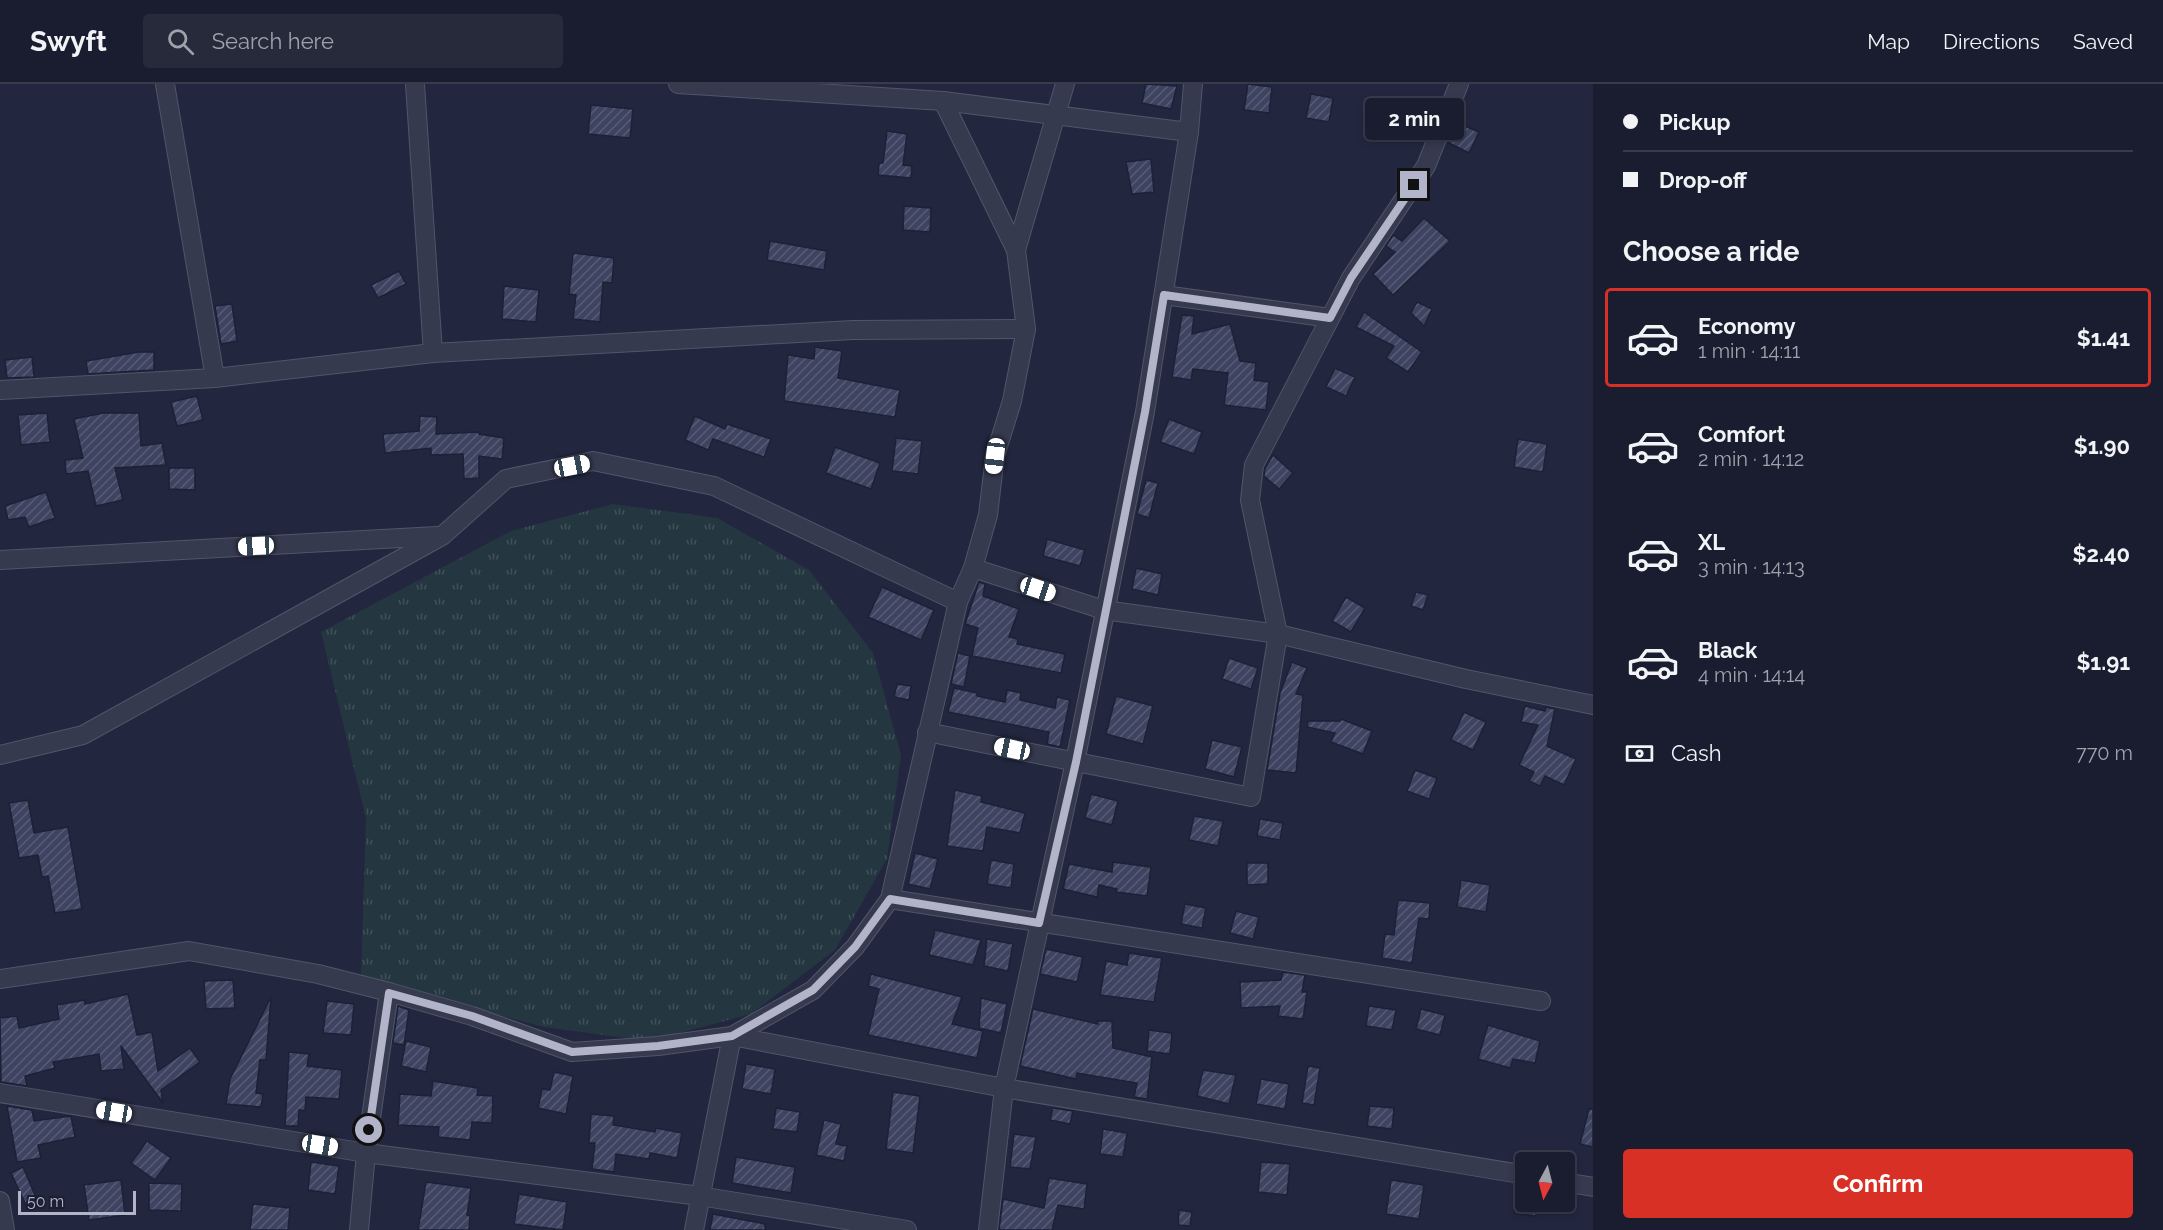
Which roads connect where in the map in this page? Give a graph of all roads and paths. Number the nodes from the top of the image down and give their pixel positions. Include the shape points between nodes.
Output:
1 (165, 84) edge
2 (415, 84) edge
3 (678, 84) edge
4 (1065, 84) edge
5 (1193, 84) edge
6 (1459, 84) edge
7 (943, 101) junction
8 (1058, 115) junction
9 (1189, 132) junction
10 (1016, 250) junction
11 (1164, 295) junction
12 (1330, 318) junction
13 (1026, 329) junction
14 (433, 353) junction
15 (215, 378) junction
16 (0, 390) edge
17 (442, 536) junction
18 (0, 560) edge
19 (973, 568) junction
20 (958, 602) junction
21 (1104, 610) junction
22 (1278, 633) junction
23 (1593, 705) edge
24 (927, 732) junction
25 (0, 755) edge
26 (1076, 762) junction
27 (890, 899) junction
28 (1039, 923) junction
29 (0, 980) edge
30 (389, 993) junction
31 (1541, 1001) dead end
32 (732, 1036) junction
33 (1004, 1088) junction
34 (0, 1093) edge
35 (366, 1153) junction
36 (1515, 1173) edge
37 (1575, 1184) edge
38 (1593, 1187) edge
39 (700, 1196) junction
40 (0, 1201) edge
41 (5, 1230) edge
42 (359, 1230) edge
43 (694, 1230) edge
44 (907, 1230) edge
45 (988, 1230) edge

1 - 15 street
2 - 14 street
3 - 7 street
4 - 8 street
5 - 9 street
6 - 12 street via 1426,166 1351,278
7 - 8 street
7 - 10 street
8 - 9 street
8 - 10 street
9 - 11 street
10 - 13 street
11 - 12 street
11 - 21 street via 1145,412
12 - 22 street via 1254,465 1250,500
13 - 14 street via 853,330
13 - 19 street via 1012,401 995,456 988,515
14 - 15 street
15 - 16 street
17 - 18 street
17 - 20 street via 506,479 593,462 714,486
17 - 25 street via 83,735
19 - 20 street
19 - 21 street
20 - 24 street
21 - 22 street
21 - 26 street
22 - 23 street
22 - 26 street via 1251,797
24 - 26 street
24 - 27 street
26 - 28 street
27 - 28 street
27 - 32 street via 855,947 813,990
28 - 31 street
28 - 33 street
29 - 30 street via 189,951 318,974
30 - 32 street via 472,1016 572,1052
30 - 35 street
32 - 33 street
32 - 39 street
33 - 36 street
33 - 45 street
34 - 35 street
35 - 39 street
35 - 42 street
37 - 38 street
39 - 43 street
39 - 44 street
40 - 41 street

